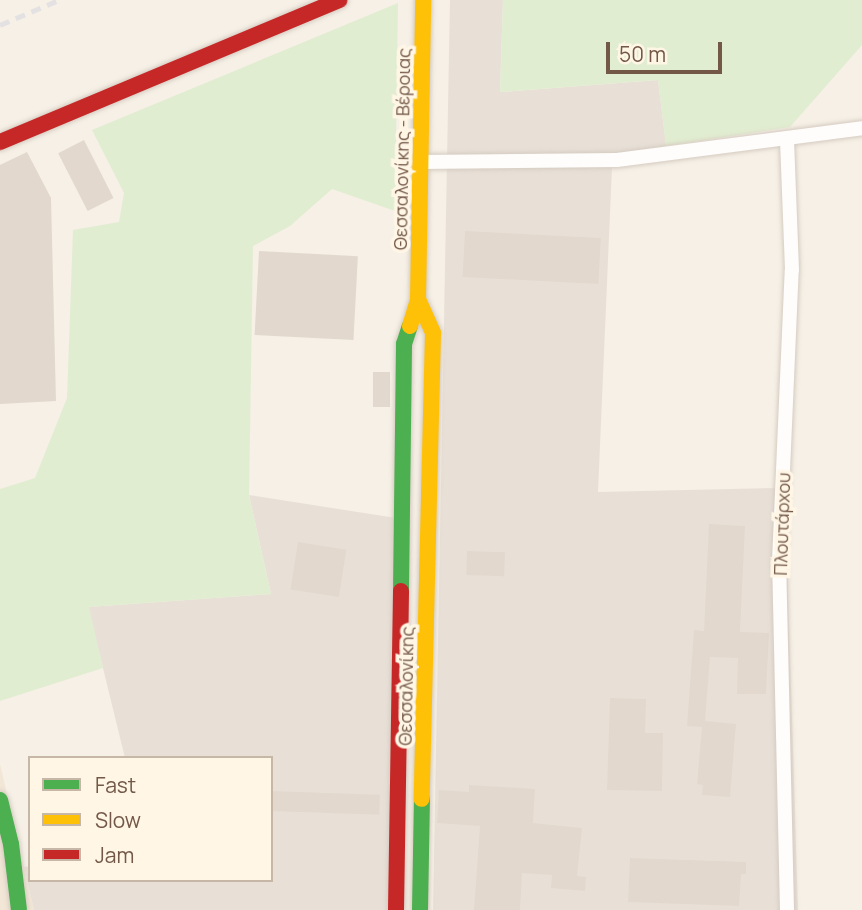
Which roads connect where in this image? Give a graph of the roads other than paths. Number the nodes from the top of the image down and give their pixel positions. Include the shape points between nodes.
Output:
1 (340, 0) edge
2 (423, 0) edge
3 (862, 128) edge
4 (787, 139) junction
5 (0, 142) edge
6 (420, 162) junction
7 (418, 299) junction
8 (431, 463) joint
9 (401, 467) joint
10 (0, 800) edge
11 (2, 817) edge
12 (19, 910) edge
13 (396, 910) edge
14 (421, 910) edge
15 (787, 910) edge

1 - 5 main road
2 - 6 main road, Θεσσαλονίκης - Βέροιας
3 - 4 street
4 - 6 street via 617,160
4 - 15 street, Πλουτάρχου via 792,270 779,562
6 - 7 main road, Θεσσαλονίκης - Βέροιας
7 - 8 main road, Θεσσαλονίκης - Βέροιας via 433,333
7 - 9 main road, Θεσσαλονίκης - Βέροιας via 404,344
8 - 14 main road, Θεσσαλονίκης
9 - 13 main road, Θεσσαλονίκης
10 - 11 main road
11 - 12 main road

